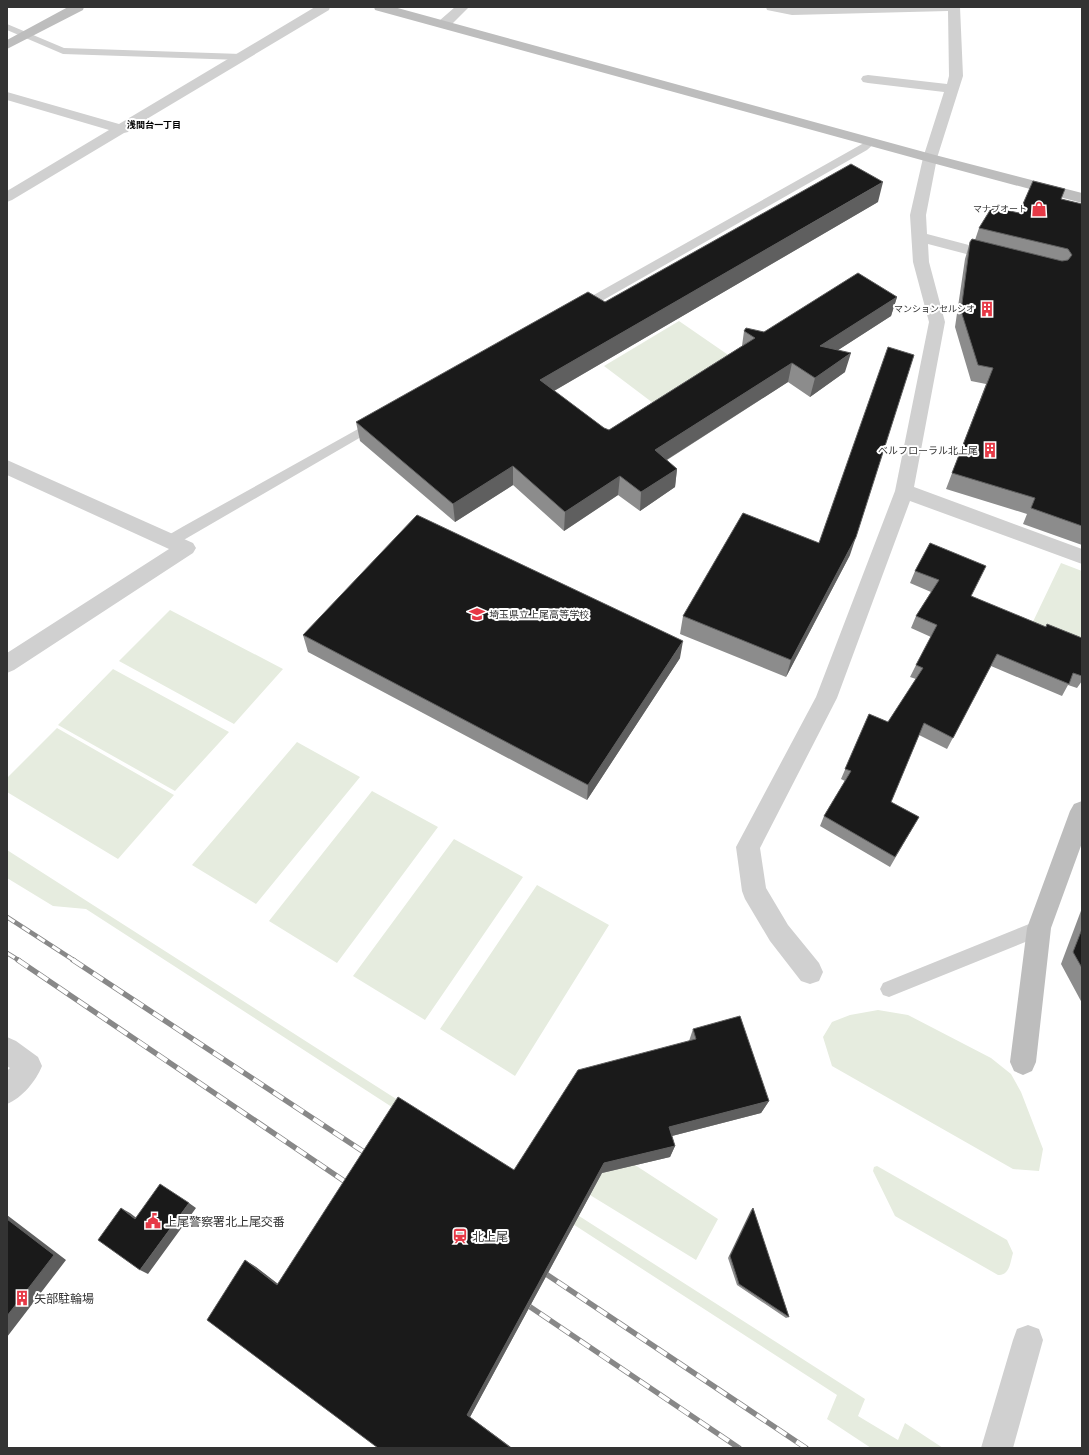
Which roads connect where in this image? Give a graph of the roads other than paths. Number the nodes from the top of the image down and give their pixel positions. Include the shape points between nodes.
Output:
1 (78, 7) edge
2 (324, 7) edge
3 (380, 7) edge
4 (464, 7) edge
5 (772, 7) edge
6 (954, 7) edge
7 (444, 24) junction
8 (7, 27) edge
9 (26, 35) junction
10 (7, 45) edge
11 (241, 58) junction
12 (868, 79) dead end
13 (952, 90) junction
14 (7, 96) edge
15 (123, 129) junction
16 (871, 142) junction
17 (930, 158) junction
18 (7, 197) edge
19 (1082, 198) edge
20 (920, 237) junction
21 (1010, 260) edge
22 (571, 313) edge
23 (383, 419) edge
24 (7, 467) edge
25 (904, 492) junction
26 (170, 541) junction
27 (1082, 557) edge
28 (7, 664) edge
29 (1082, 811) edge
30 (1039, 928) junction
31 (810, 972) dead end
32 (889, 989) dead end
33 (7, 1050) edge
34 (1023, 1062) dead end
35 (7, 1092) edge
36 (1028, 1340) dead end
37 (997, 1448) edge

1 - 9 street
2 - 11 street
3 - 7 street
4 - 7 street
5 - 6 street via 792,11
6 - 13 street via 956,76
7 - 16 street
8 - 9 lane
9 - 10 street
9 - 11 lane via 63,51
11 - 15 street
12 - 13 street
13 - 17 street
14 - 15 street
15 - 18 street
16 - 17 street
16 - 22 lane
17 - 19 street
17 - 20 street via 918,215
20 - 21 street
20 - 25 street via 921,262 937,322
23 - 26 lane
24 - 26 street
25 - 27 street
25 - 31 street via 826,698 748,848 754,891 779,933
26 - 28 street via 186,548
29 - 30 street
30 - 32 lane
30 - 34 street
33 - 35 street via 28,1066
36 - 37 street

